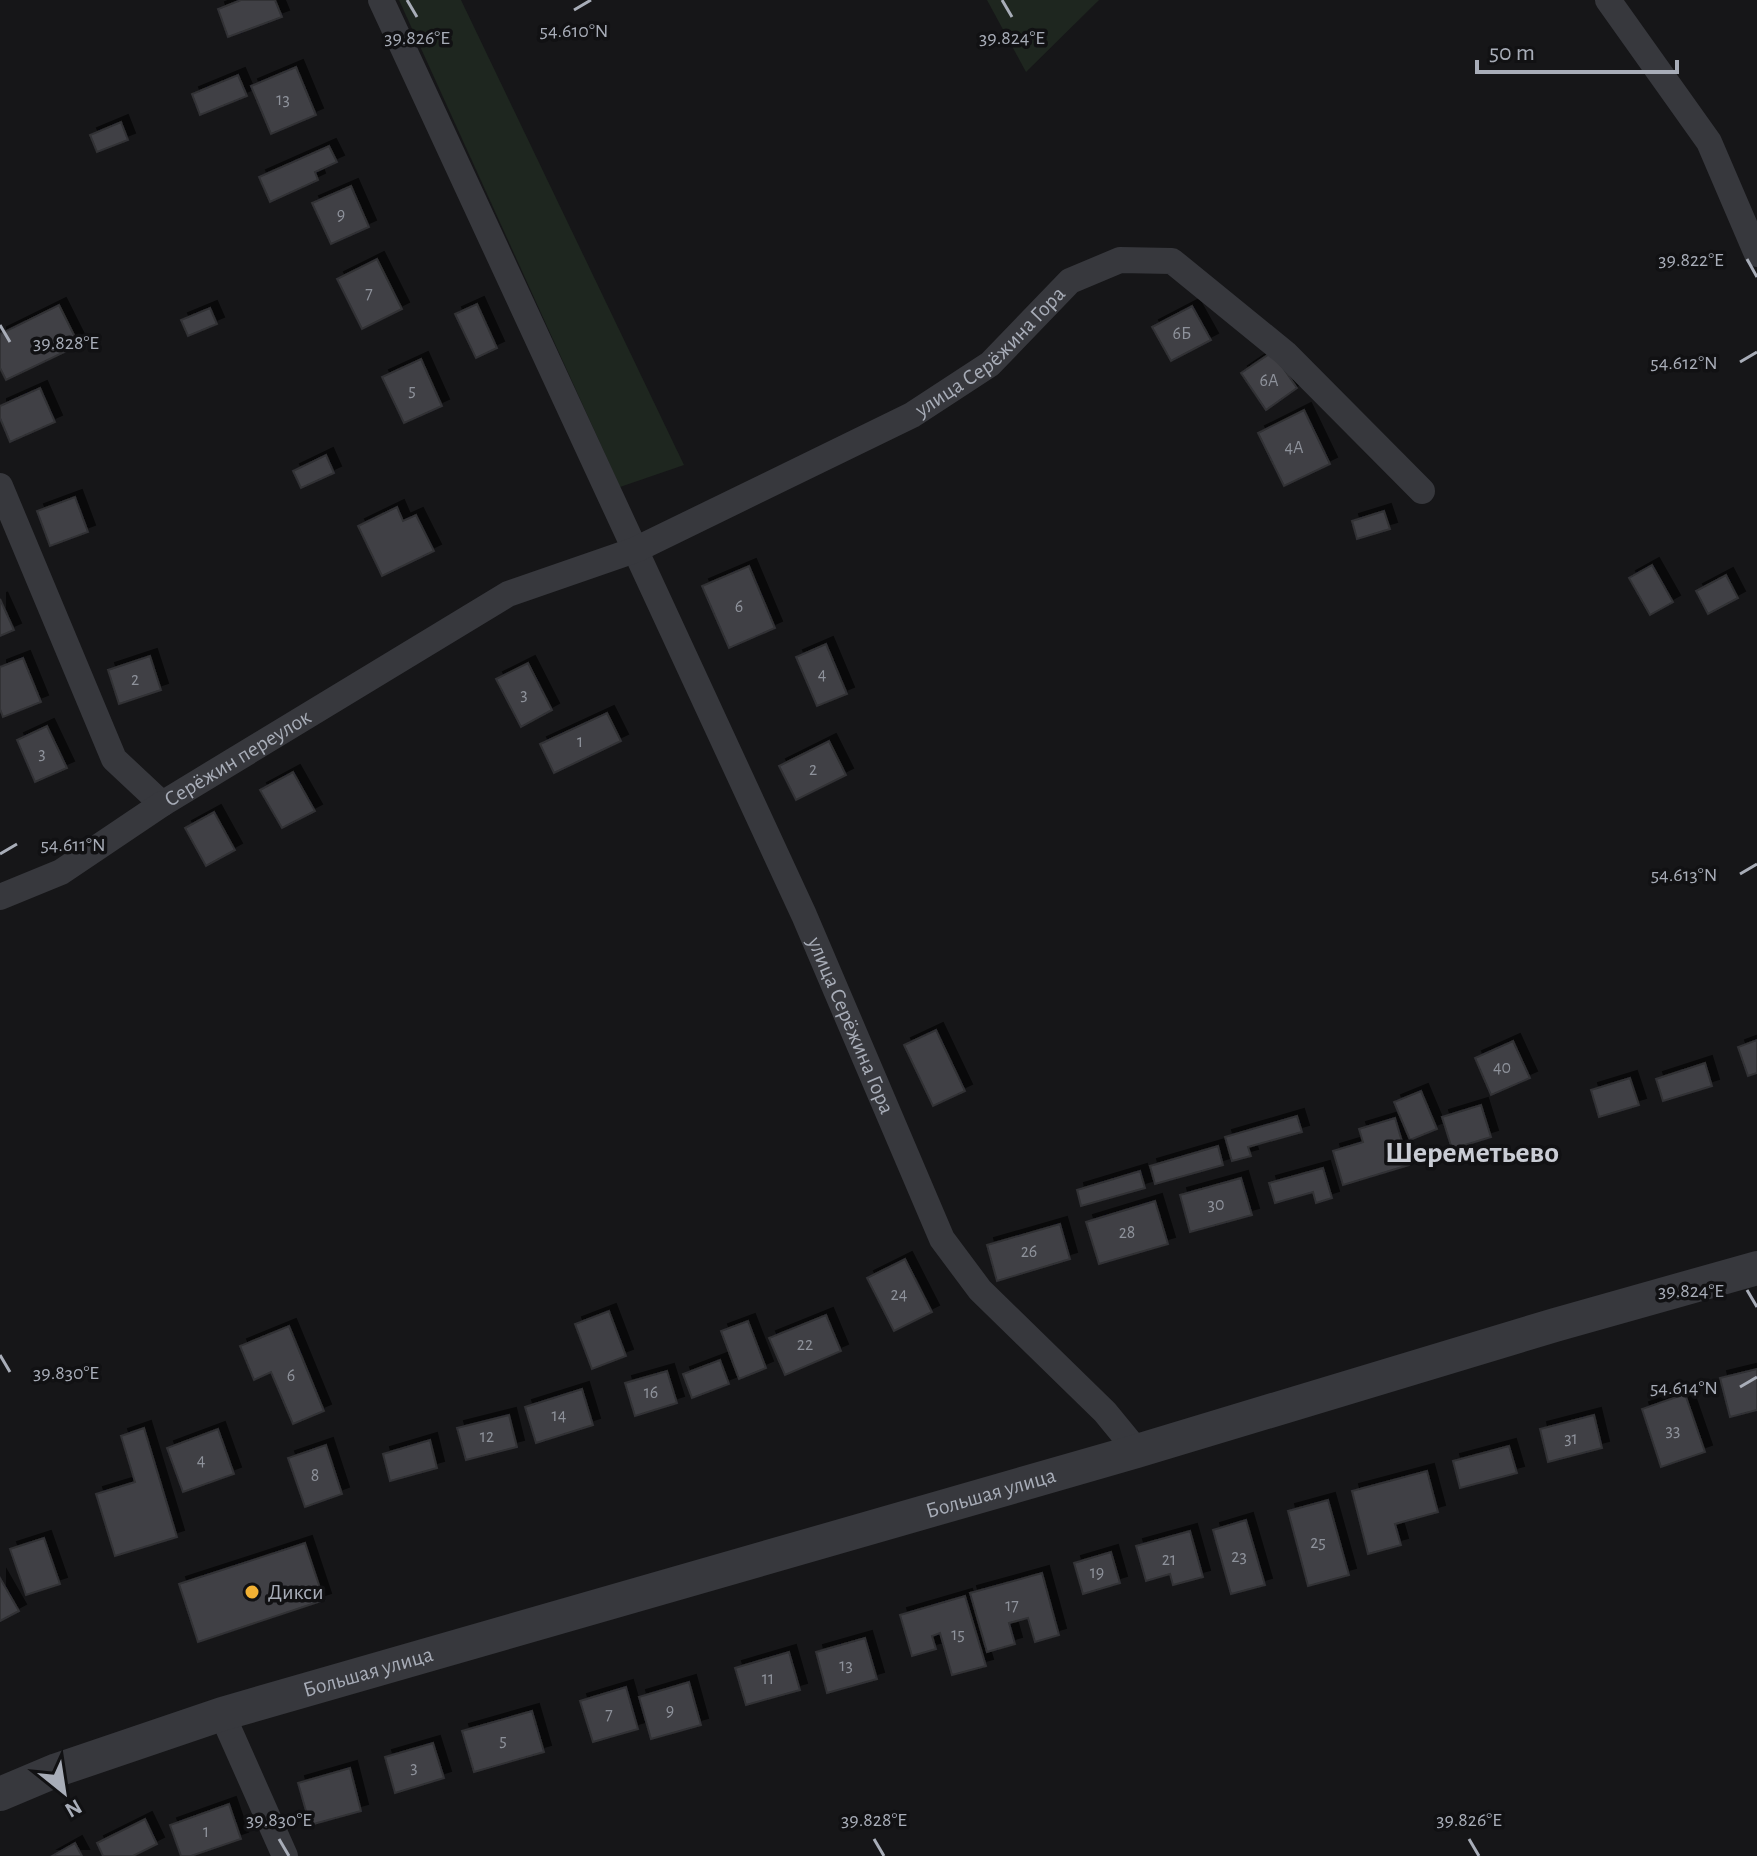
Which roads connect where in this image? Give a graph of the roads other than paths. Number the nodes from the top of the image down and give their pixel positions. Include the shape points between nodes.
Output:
1 (381, 0) edge
2 (1608, 0) edge
3 (1757, 254) edge
4 (0, 486) edge
5 (1422, 491) dead end
6 (635, 550) junction
7 (162, 804) junction
8 (0, 897) edge
9 (1757, 1268) edge
10 (1137, 1451) junction
11 (222, 1714) junction
12 (0, 1794) edge
13 (285, 1856) edge

1 - 6 street, улица Серёжина Гора
2 - 3 street via 1709,142
4 - 7 street, Серёжин переулок via 114,759
5 - 6 street, улица Серёжина Гора via 1285,353 1172,261 1120,260 1070,281 990,364 912,415
6 - 7 street, Серёжин переулок via 508,594
6 - 10 street, улица Серёжина Гора via 804,915 942,1239 980,1290 1105,1412
7 - 8 street via 61,872
9 - 10 street, Большая улица
10 - 11 street, Большая улица
11 - 12 street, Большая улица
11 - 13 street

